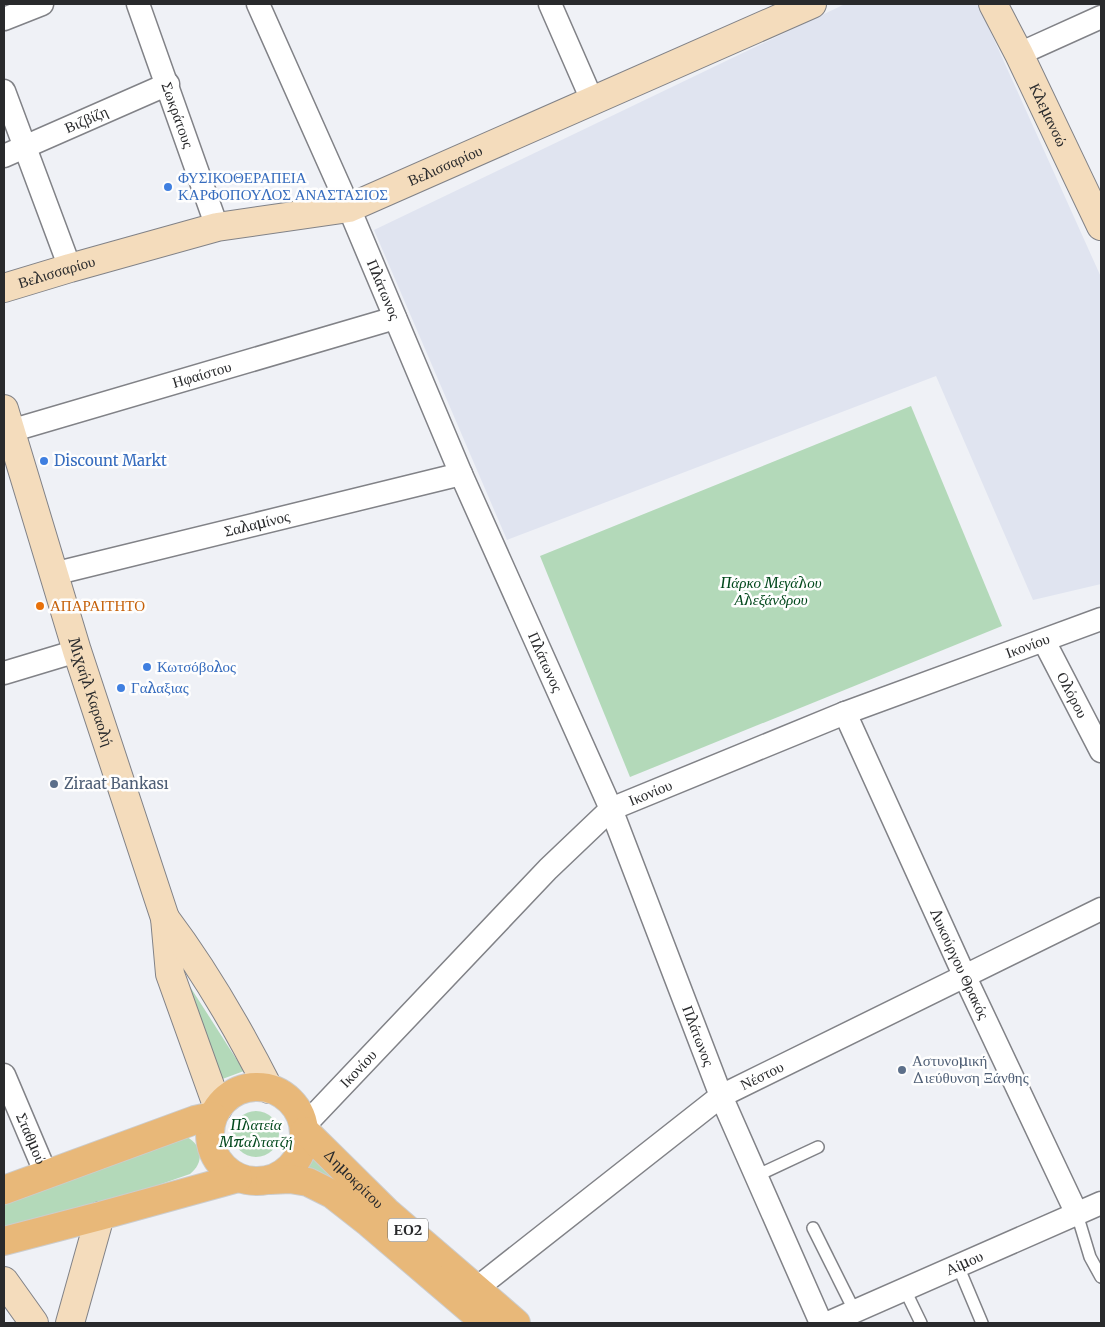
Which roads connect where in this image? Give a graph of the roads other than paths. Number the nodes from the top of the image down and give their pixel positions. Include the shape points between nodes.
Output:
1 (42, 4) edge
2 (138, 4) edge
3 (258, 4) edge
4 (550, 4) edge
5 (812, 4) edge
6 (993, 4) edge
7 (1101, 17) edge
8 (4, 19) edge
9 (1019, 54) junction
10 (168, 84) junction
11 (4, 91) edge
12 (592, 100) junction
13 (25, 147) junction
14 (4, 156) edge
15 (350, 208) junction
16 (217, 226) junction
17 (1101, 226) edge
18 (70, 268) junction
19 (4, 288) edge
20 (395, 318) junction
21 (7, 420) edge
22 (461, 474) junction
23 (53, 574) junction
24 (1101, 619) edge
25 (1044, 641) junction
26 (78, 651) junction
27 (4, 674) edge
28 (845, 713) junction
29 (1101, 751) edge
30 (611, 809) junction
31 (1101, 909) edge
32 (165, 918) junction
33 (965, 977) junction
34 (4, 1075) edge
35 (269, 1089) junction
36 (721, 1096) junction
37 (216, 1112) junction
38 (304, 1128) junction
39 (818, 1147) dead end
40 (46, 1174) junction
41 (756, 1176) junction
42 (238, 1178) junction
43 (270, 1180) junction
44 (4, 1190) edge
45 (1101, 1203) edge
46 (1077, 1214) junction
47 (100, 1216) junction
48 (813, 1228) dead end
49 (4, 1241) edge
50 (958, 1266) junction
51 (1101, 1277) edge
52 (4, 1281) edge
53 (905, 1290) junction
54 (468, 1295) junction
55 (855, 1312) junction
56 (34, 1323) edge
57 (70, 1323) edge
58 (486, 1323) edge
59 (516, 1323) edge
60 (821, 1323) edge
61 (828, 1323) edge
62 (921, 1323) edge
63 (982, 1323) edge

1 - 8 street
2 - 10 street, Σωκράτους
3 - 15 street, Πλάτωνος
4 - 12 street
5 - 12 street, Βελισσαρίου
6 - 9 street, Κλεμανσώ
7 - 9 street
9 - 17 street, Κλεμανσώ
10 - 13 street, Βιζβίζη
10 - 16 street, Σωκράτους
11 - 13 street
12 - 15 street, Βελισσαρίου
13 - 14 street, Βιζβίζη
13 - 18 street
15 - 16 street, Βελισσαρίου
15 - 20 street, Πλάτωνος
16 - 18 street, Βελισσαρίου
18 - 19 street, Βελισσαρίου
20 - 21 street, Ηφαίστου
20 - 22 street, Πλάτωνος
21 - 23 street, Μιχαήλ Καραολή
22 - 23 street, Σαλαμίνος
22 - 30 street, Πλάτωνος
23 - 26 street, Μιχαήλ Καραολή
24 - 25 street, Ικονίου
25 - 28 street, Ικονίου
25 - 29 street, Ολόρου
26 - 27 street
26 - 32 street, Μιχαήλ Καραολή
28 - 30 street, Ικονίου
28 - 33 street, Λυκούργου Θρακός
30 - 36 street, Πλάτωνος
30 - 38 street, Ικονίου via 548,869
31 - 33 street, Νέστου
32 - 35 street, Μιχαήλ Καραολή via 206,978
32 - 37 street, Μιχαήλ Καραολή via 170,974
33 - 36 street, Νέστου
33 - 46 street, Λυκούργου Θρακός
34 - 40 street, Σταθμού
35 - 37 main road, ΕΟ2 via 240,1090 228,1097
35 - 38 main road, ΕΟ2 via 292,1102 300,1113
36 - 41 street, Πλάτωνος
36 - 54 street, Νέστου
37 - 40 main road, ΕΟ2
37 - 42 main road via 210,1130 211,1145 216,1159
38 - 43 main road via 303,1147 296,1162 285,1173
38 - 54 main road, Δημοκρίτου / ΕΟ2
39 - 41 lane
40 - 44 main road, ΕΟ2
41 - 60 street, Πλάτωνος
42 - 43 main road, ΕΟ2 via 254,1182
42 - 47 main road, ΕΟ2
43 - 54 main road, Δημοκρίτου / ΕΟ2 via 308,1182 332,1194
45 - 46 street, Αίμου
46 - 50 street, Αίμου
46 - 51 lane via 1090,1257
47 - 49 main road, ΕΟ2
47 - 57 street
48 - 55 lane
50 - 53 street, Αίμου
50 - 63 lane
52 - 56 street
53 - 55 street, Αίμου
53 - 62 lane
54 - 58 main road, Δημοκρίτου / ΕΟ2
54 - 59 main road, Δημοκρίτου / ΕΟ2
55 - 61 street, Αίμου

